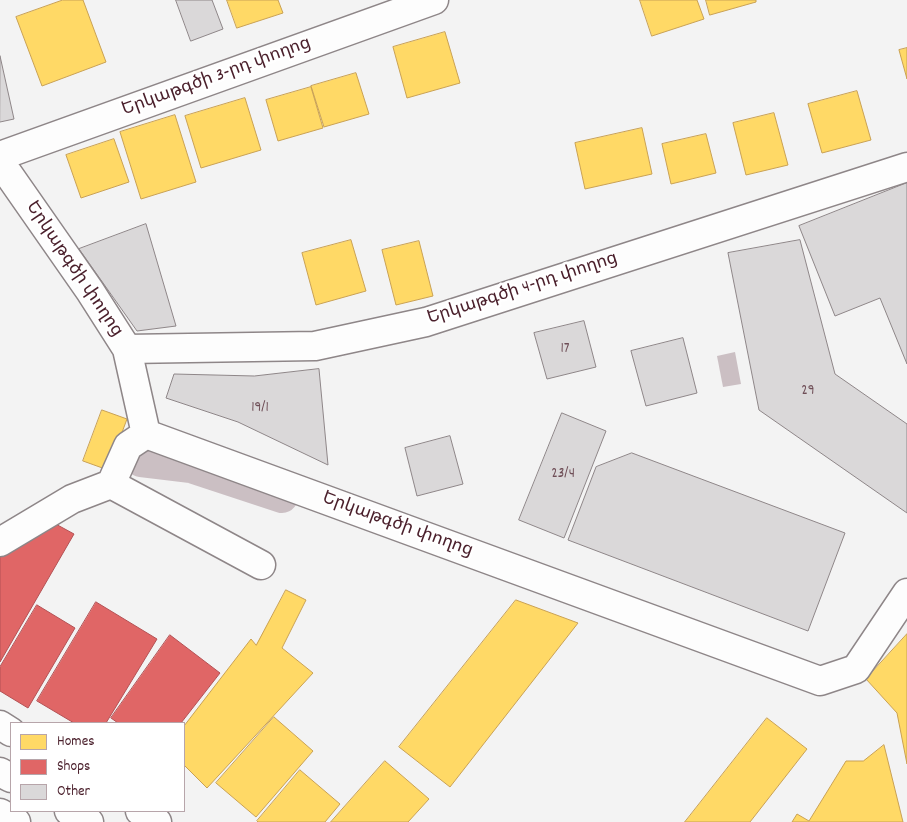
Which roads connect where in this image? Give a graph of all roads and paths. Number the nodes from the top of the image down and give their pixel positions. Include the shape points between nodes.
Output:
1 (434, 0) edge
2 (0, 156) edge
3 (0, 162) edge
4 (907, 167) edge
5 (126, 349) junction
6 (146, 434) junction
7 (111, 484) junction
8 (0, 542) edge
9 (261, 565) dead end
10 (907, 593) edge
11 (71, 812) edge
12 (142, 812) edge
13 (0, 813) edge
14 (16, 822) edge
15 (90, 822) edge
16 (157, 822) edge

1 - 2 main road, Երկաթգծի 3-րդ փողոց
3 - 5 main road, Երկաթգծի փողոց via 90,291
4 - 5 main road, Երկաթգծի 4-րդ փողոց via 426,322 315,346
5 - 6 main road, Երկաթգծի փողոց
6 - 7 main road via 128,446
6 - 10 main road, Երկաթգծի փողոց via 820,681 856,669
7 - 8 main road via 72,499
7 - 9 main road
11 - 15 main road
12 - 16 main road
13 - 14 main road

